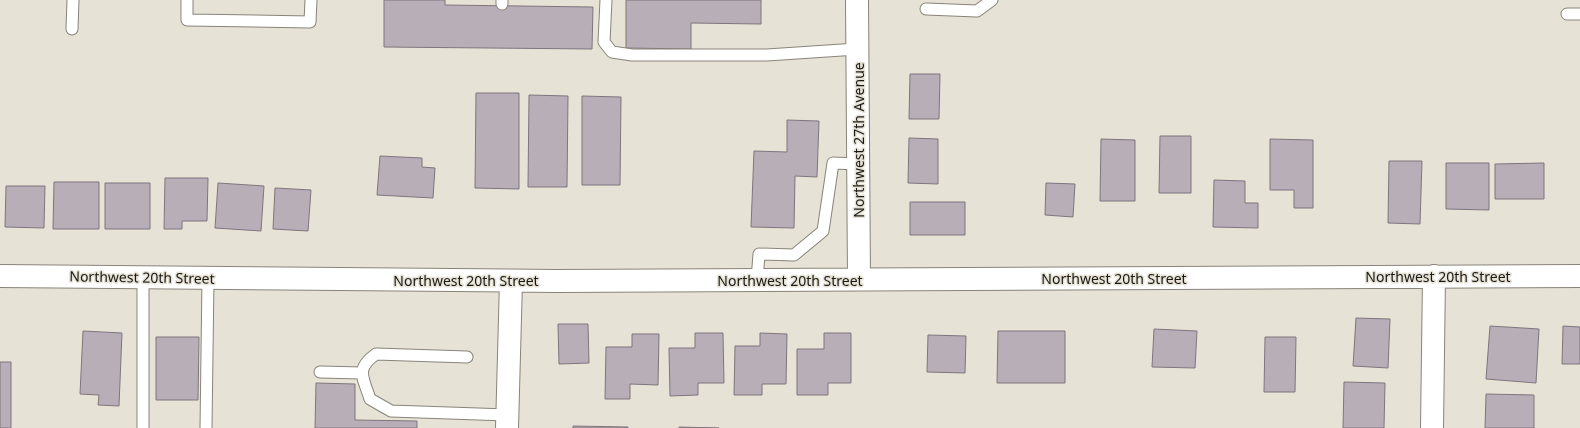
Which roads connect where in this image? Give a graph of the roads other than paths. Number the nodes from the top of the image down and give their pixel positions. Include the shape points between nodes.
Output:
1 (73, 0) edge
2 (187, 0) edge
3 (311, 0) edge
4 (606, 0) edge
5 (857, 0) edge
6 (992, 0) edge
7 (926, 9) dead end
8 (1567, 14) dead end
9 (1580, 14) edge
10 (72, 29) dead end
11 (857, 49) junction
12 (858, 164) junction
13 (0, 276) edge
14 (1434, 276) junction
15 (1580, 276) edge
16 (143, 277) junction
17 (208, 278) junction
18 (859, 279) junction
19 (757, 280) junction
20 (511, 281) junction
21 (466, 357) dead end
22 (320, 372) dead end
23 (362, 373) junction
24 (507, 422) edge
25 (143, 428) edge
26 (206, 428) edge
27 (1432, 428) edge

1 - 10 lane
2 - 3 lane via 187,20 310,22
4 - 11 lane via 604,42 612,52 632,55 760,55
5 - 11 street, Northwest 27th Avenue
6 - 7 lane via 977,11
8 - 9 lane
11 - 12 street, Northwest 27th Avenue
12 - 18 street, Northwest 27th Avenue
12 - 19 lane via 833,163 823,231 794,254 759,254
13 - 16 street, Northwest 20th Street
14 - 15 street, Northwest 20th Street
14 - 18 street, Northwest 20th Street
14 - 27 street
16 - 17 street, Northwest 20th Street
16 - 25 lane
17 - 20 street, Northwest 20th Street
17 - 26 lane
18 - 19 street, Northwest 20th Street
19 - 20 street, Northwest 20th Street
20 - 24 street
21 - 23 lane via 376,354 365,362
22 - 23 lane
23 - 24 lane via 370,399 391,411

